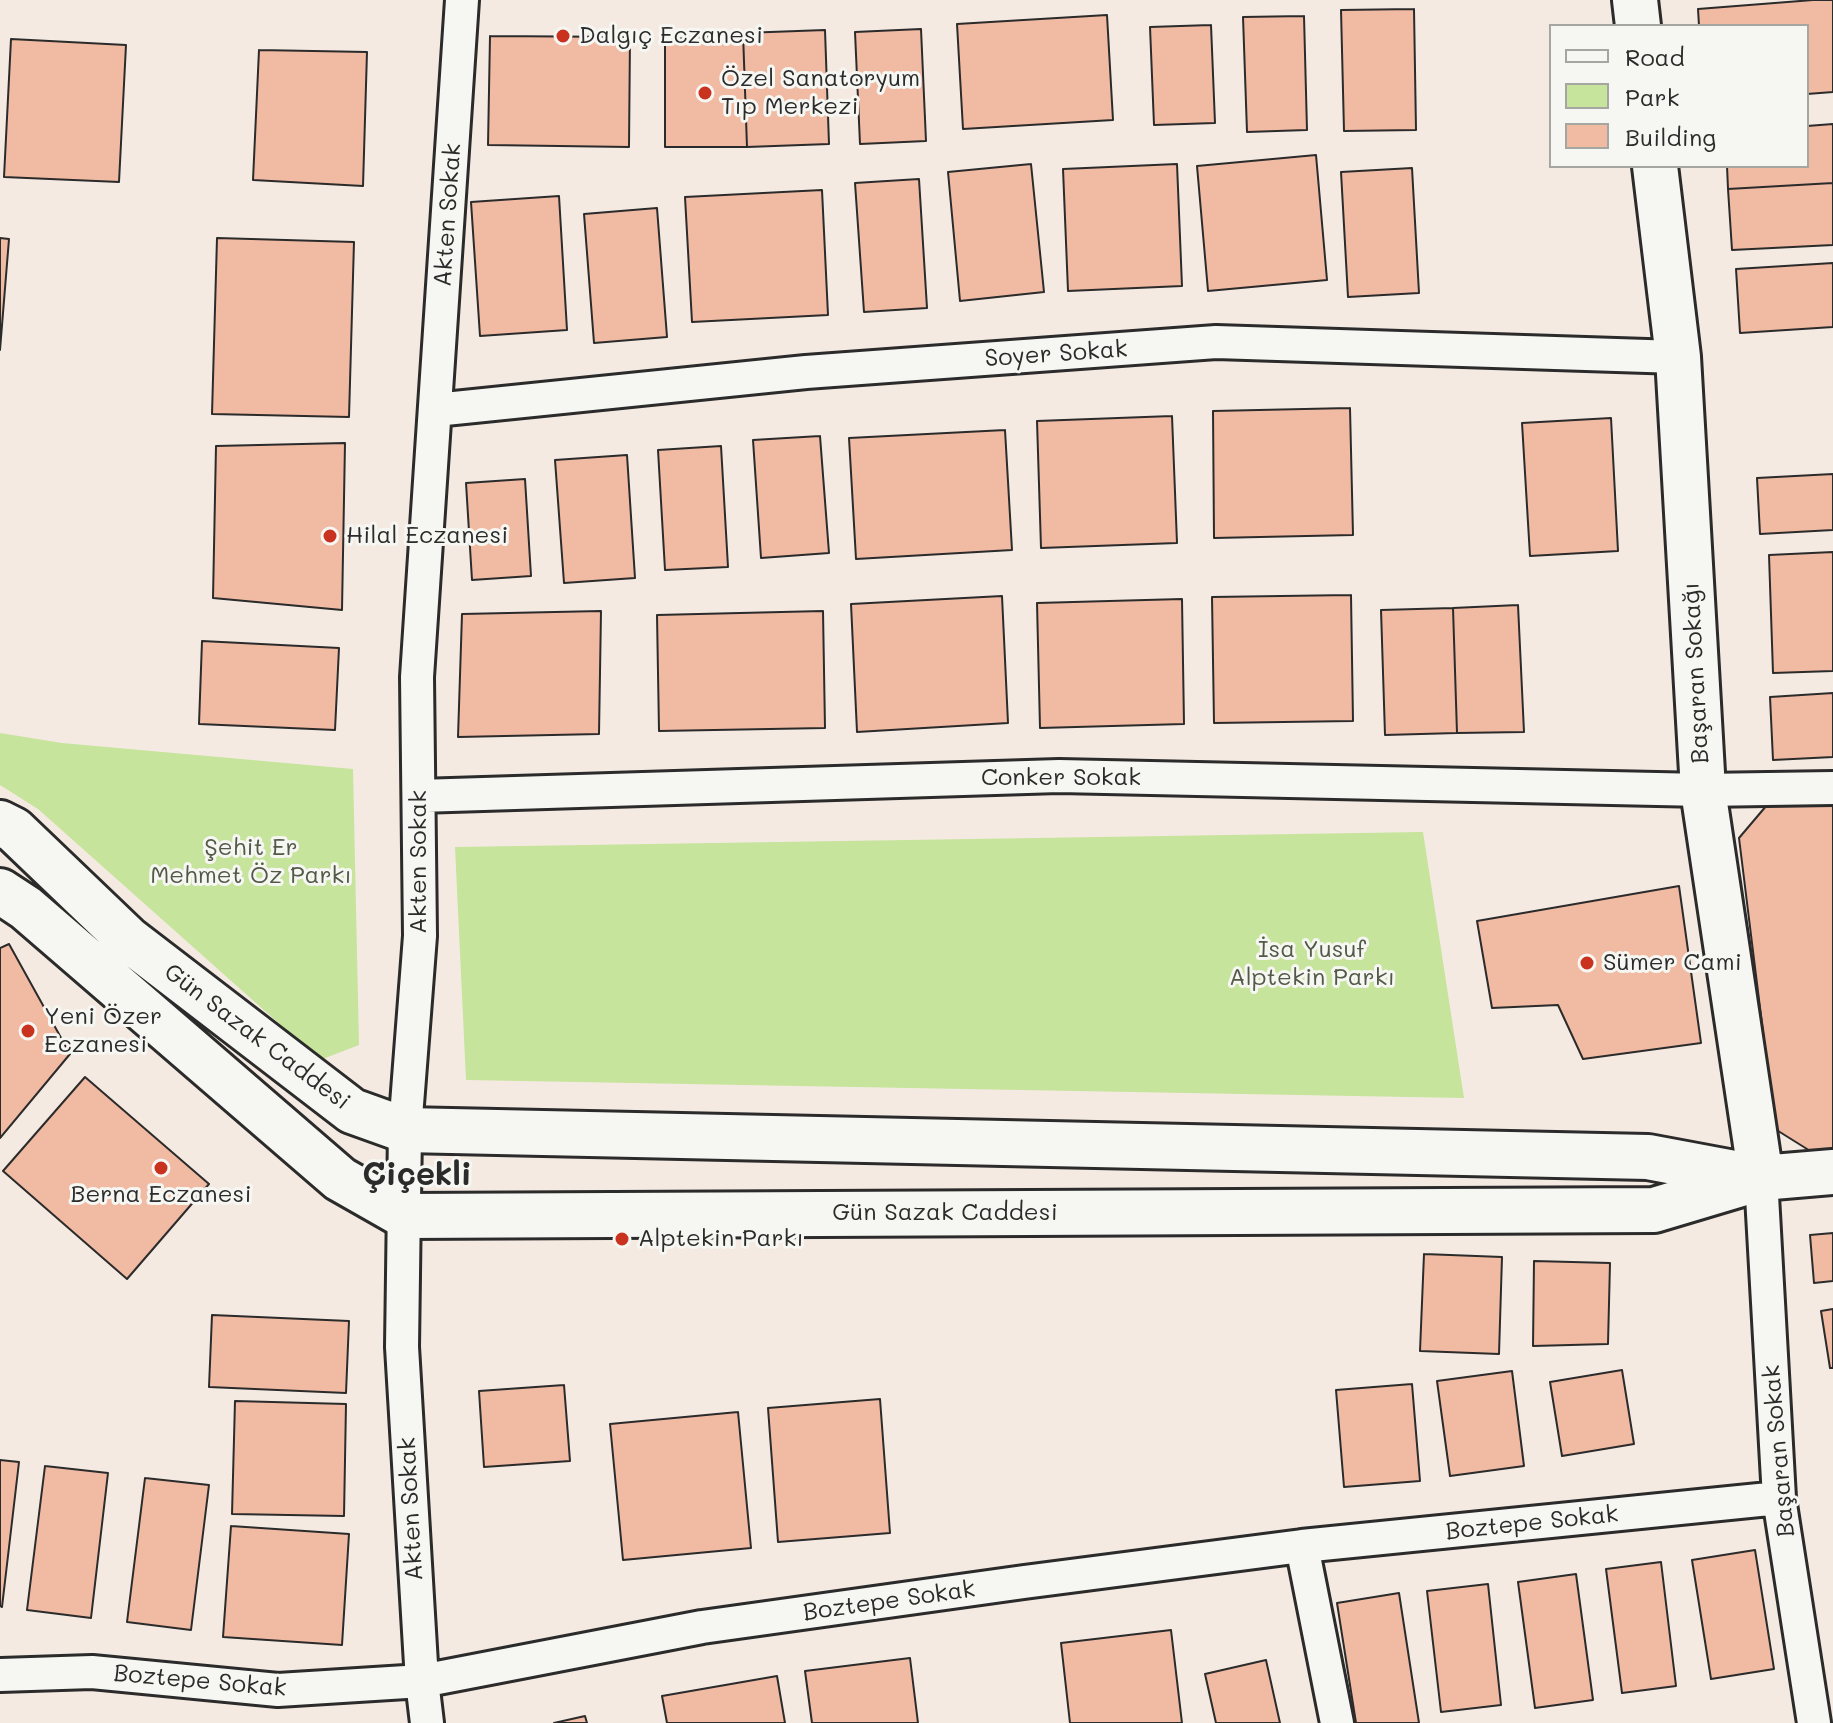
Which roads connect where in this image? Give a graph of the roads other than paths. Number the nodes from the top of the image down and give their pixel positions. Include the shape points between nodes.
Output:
1 (462, 0) edge
2 (1635, 0) edge
3 (1638, 24) edge
4 (1655, 168) edge
5 (1678, 357) junction
6 (435, 410) junction
7 (1833, 788) edge
8 (1703, 790) junction
9 (419, 796) junction
10 (0, 823) edge
11 (0, 891) edge
12 (405, 1130) junction
13 (1833, 1172) edge
14 (1761, 1178) junction
15 (405, 1216) junction
16 (1779, 1498) junction
17 (1302, 1546) junction
18 (0, 1675) edge
19 (422, 1681) junction
20 (427, 1723) edge
21 (1337, 1723) edge
22 (1814, 1723) edge

1 - 6 street, Akten Sokak
2 - 3 main road
4 - 5 main road, Başaran Sokağı
5 - 6 street, Soyer Sokak via 1216,342 806,372
5 - 8 main road, Başaran Sokağı
6 - 9 street, Akten Sokak via 417,677
7 - 8 street, Conker Sokak
8 - 9 street, Conker Sokak via 1059,776
8 - 14 main road, Başaran Sokağı
9 - 12 street, Akten Sokak via 420,936
10 - 12 main road, Gün Sazak Caddesi via 14,830 128,939 352,1111
11 - 15 main road, Gün Sazak Caddesi via 340,1179
12 - 14 main road, Gün Sazak Caddesi via 1648,1157
12 - 15 street, Akten Sokak
13 - 14 main road, Gün Sazak Caddesi
14 - 15 main road, Gün Sazak Caddesi via 1654,1210
14 - 16 street, Başaran Sokak
15 - 19 street, Akten Sokak via 402,1347
16 - 17 street, Boztepe Sokak
16 - 22 street, Başaran Sokak
17 - 19 street, Boztepe Sokak via 702,1627
17 - 21 street
18 - 19 street, Boztepe Sokak via 92,1672 278,1690
19 - 20 street, Akten Sokak

